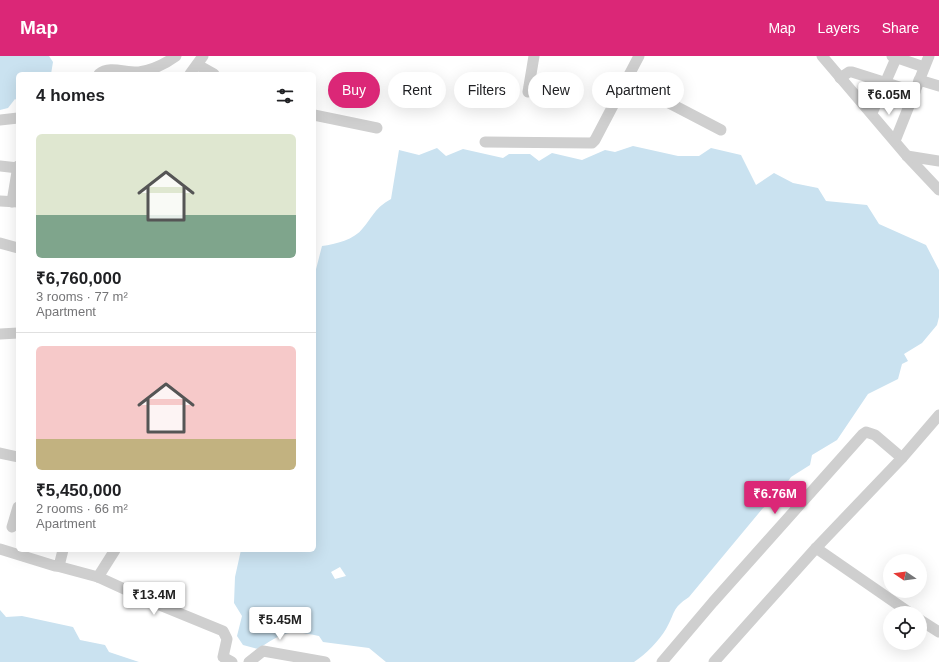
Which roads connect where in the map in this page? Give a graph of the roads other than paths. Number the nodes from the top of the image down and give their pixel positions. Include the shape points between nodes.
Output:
1 (176, 56) edge
2 (534, 56) edge
3 (640, 56) edge
4 (822, 56) edge
5 (895, 56) edge
6 (929, 56) edge
7 (200, 60) edge
8 (924, 67) junction
9 (103, 72) edge
10 (133, 72) edge
11 (133, 72) edge
12 (191, 72) edge
13 (212, 72) edge
14 (531, 72) edge
15 (631, 72) edge
16 (840, 78) junction
17 (919, 80) junction
18 (886, 81) junction
19 (939, 86) edge
20 (915, 92) junction
21 (612, 108) edge
22 (678, 108) edge
23 (872, 113) junction
24 (316, 115) edge
25 (16, 118) edge
26 (0, 120) edge
27 (377, 128) dead end
28 (721, 130) dead end
29 (895, 141) junction
30 (485, 142) dead end
31 (907, 156) junction
32 (939, 160) edge
33 (0, 166) edge
34 (16, 167) edge
35 (16, 190) edge
36 (939, 190) edge
37 (0, 200) edge
38 (15, 202) edge
39 (0, 244) edge
40 (16, 248) edge
41 (16, 333) edge
42 (0, 334) edge
43 (939, 415) edge
44 (0, 452) edge
45 (16, 456) edge
46 (902, 458) junction
47 (16, 514) edge
48 (12, 527) dead end
49 (816, 548) junction
50 (0, 549) edge
51 (62, 552) edge
52 (114, 552) edge
53 (57, 566) junction
54 (98, 577) junction
55 (900, 606) edge
56 (927, 624) edge
57 (939, 632) edge
58 (220, 658) edge
59 (232, 662) edge
60 (249, 662) edge
61 (325, 662) edge
62 (662, 662) edge
63 (714, 662) edge

1 - 11 street via 147,70
2 - 14 street
3 - 15 street
4 - 16 street
5 - 8 street
5 - 18 street
6 - 8 street
7 - 12 street
7 - 13 street
8 - 17 street
9 - 10 street via 108,69
16 - 18 street via 852,72
16 - 23 street
17 - 19 street
17 - 20 street
18 - 20 street
18 - 23 street
20 - 29 street
21 - 30 street via 592,143
22 - 28 street
23 - 29 street
24 - 27 street
25 - 26 street
29 - 31 street
31 - 32 street
31 - 36 street
33 - 34 street
35 - 38 street
37 - 38 street
39 - 40 street
41 - 42 street
43 - 46 street
44 - 45 street
46 - 49 street
46 - 62 street via 875,435 866,432 863,434
47 - 48 street
49 - 55 street
49 - 63 street
50 - 53 street via 50,566
51 - 53 street
52 - 54 street
53 - 54 street
54 - 58 street via 223,631 227,639
56 - 57 street
58 - 59 street
60 - 61 street via 263,651

